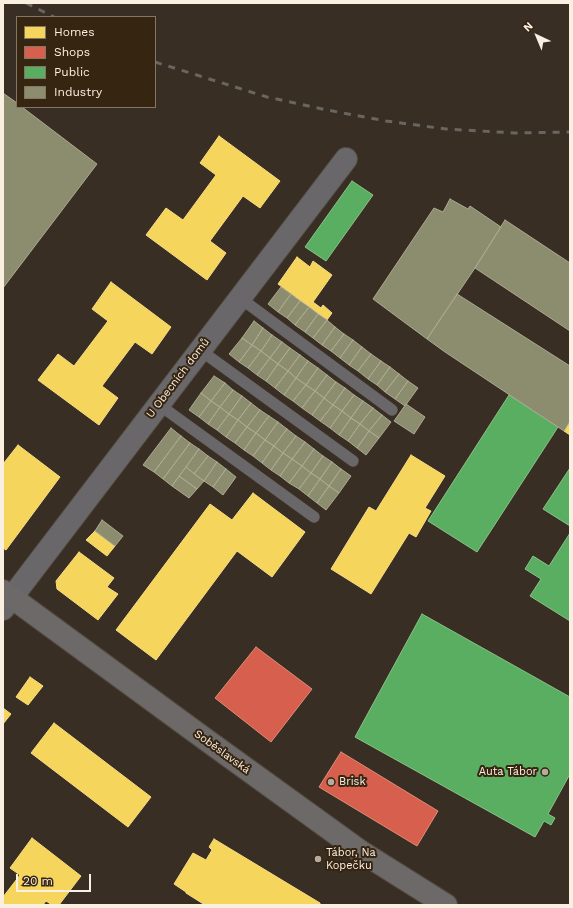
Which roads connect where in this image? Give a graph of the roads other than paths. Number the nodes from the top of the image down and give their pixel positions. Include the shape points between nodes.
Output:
1 (346, 159) dead end
2 (240, 298) junction
3 (200, 350) junction
4 (158, 404) junction
5 (392, 410) dead end
6 (354, 462) dead end
7 (314, 517) dead end
8 (6, 599) edge
9 (446, 905) edge

1 - 2 street, U Obecních domů
2 - 3 street, U Obecních domů
2 - 5 lane
3 - 4 street, U Obecních domů
3 - 6 lane
4 - 7 lane
4 - 8 street, U Obecních domů
8 - 9 main road, Soběslavská via 360,851

